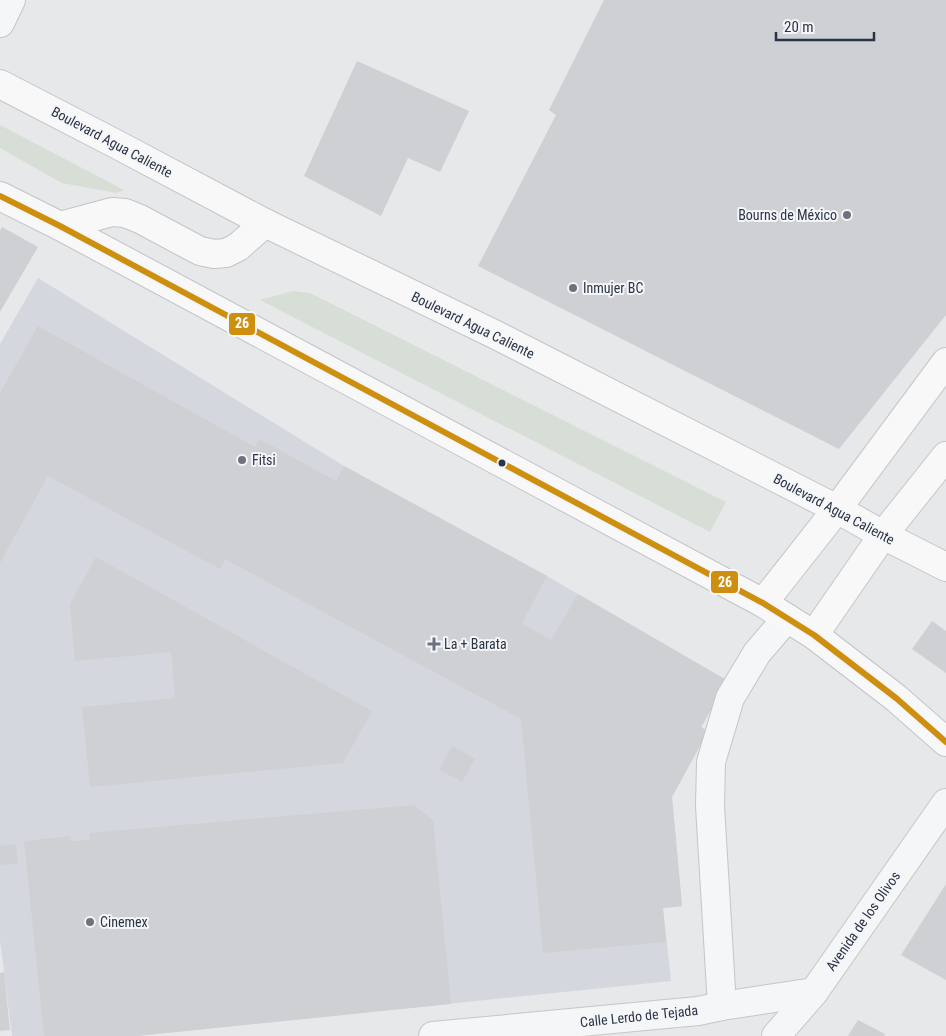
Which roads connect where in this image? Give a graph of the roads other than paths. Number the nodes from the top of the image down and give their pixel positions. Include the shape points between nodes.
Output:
1 (11, 0) edge
2 (0, 23) edge
3 (0, 84) edge
4 (0, 196) edge
5 (265, 223) junction
6 (60, 226) junction
7 (946, 362) edge
8 (946, 456) edge
9 (836, 509) junction
10 (883, 535) junction
11 (946, 567) edge
12 (763, 602) junction
13 (787, 618) junction
14 (814, 635) junction
15 (946, 742) edge
16 (946, 803) edge
17 (814, 992) junction
18 (722, 1006) junction
19 (433, 1036) edge
20 (776, 1036) edge

1 - 2 street
3 - 5 main road, Boulevard Agua Caliente
4 - 6 main road
5 - 6 main road via 238,247 214,254 200,251 125,213 112,212
5 - 9 main road, Boulevard Agua Caliente via 496,335
6 - 12 main road
7 - 9 main road
8 - 10 main road
9 - 10 main road, Boulevard Agua Caliente
9 - 12 main road
10 - 11 main road, Boulevard Agua Caliente
10 - 14 main road
12 - 13 main road
13 - 14 main road
13 - 18 street via 756,653 730,698 711,762 710,806
14 - 15 main road via 896,698
16 - 17 street, Avenida de los Olivos
17 - 18 street, Calle Lerdo de Tejada
17 - 20 street, Avenida de los Olivos
18 - 19 street, Calle Lerdo de Tejada

